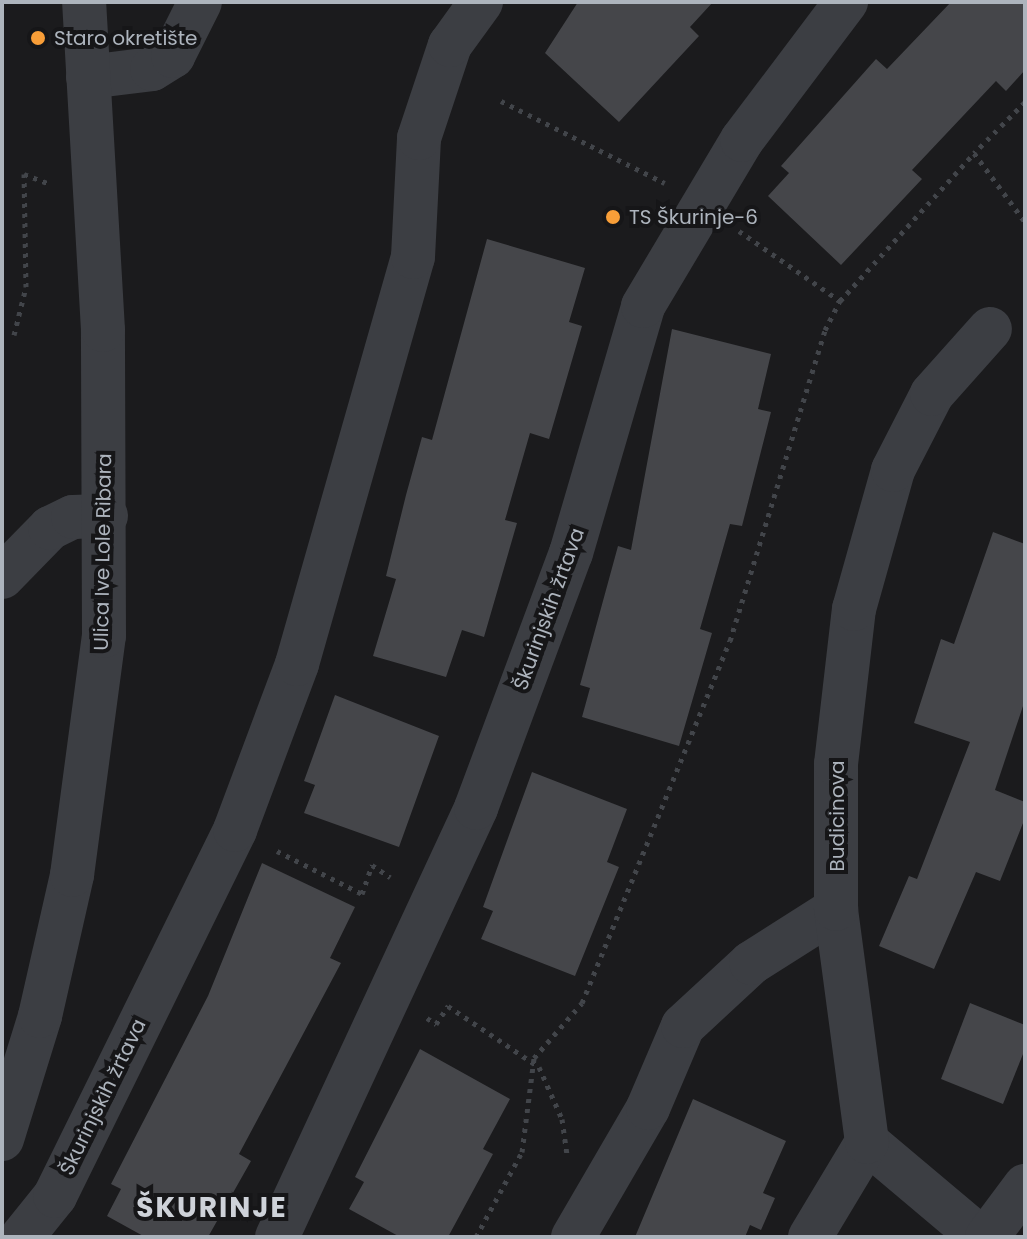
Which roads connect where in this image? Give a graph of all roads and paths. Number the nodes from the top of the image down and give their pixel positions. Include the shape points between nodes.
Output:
1 (84, 2) edge
2 (200, 2) edge
3 (481, 2) edge
4 (846, 2) edge
5 (88, 77) junction
6 (501, 101) dead end
7 (1025, 102) edge
8 (974, 153) junction
9 (29, 173) dead end
10 (654, 180) dead end
11 (1025, 222) edge
12 (734, 229) dead end
13 (840, 301) junction
14 (990, 329) dead end
15 (14, 335) dead end
16 (106, 516) junction
17 (2, 577) edge
18 (265, 845) dead end
19 (385, 888) dead end
20 (836, 909) junction
21 (428, 1005) dead end
22 (533, 1063) junction
23 (555, 1105) dead end
24 (2, 1139) edge
25 (867, 1142) junction
26 (1025, 1186) edge
27 (22, 1237) edge
28 (277, 1237) edge
29 (476, 1237) edge
30 (573, 1237) edge
31 (810, 1237) edge
32 (980, 1237) edge
33 (987, 1237) edge

1 - 5 street, Ulica Ive Lole Ribara
2 - 5 street via 173,56 152,69
3 - 27 street, Škurinjskih žrtava via 450,45 419,138 413,257 297,664 235,830 55,1196
4 - 28 street, Škurinjskih žrtava via 742,140 643,306 571,553 476,808
5 - 16 street, Ulica Ive Lole Ribara
6 - 10 path
7 - 8 path
8 - 11 path
8 - 13 path
9 - 15 path via 26,287
12 - 13 path
13 - 22 path via 730,641 662,813 582,1003
14 - 20 street, Budicinova via 932,394 893,470 854,609 836,764
16 - 17 street via 73,517 50,528
16 - 24 street, Ulica Ive Lole Ribara via 104,636 87,784 40,1016
18 - 19 path via 362,894 372,865 391,875
20 - 25 street, Budicinova
20 - 30 street via 751,963 683,1026 648,1108
21 - 22 path via 423,1016 436,1024 448,1006
22 - 23 path
22 - 29 path via 522,1152
25 - 31 street
25 - 32 street
26 - 33 street

